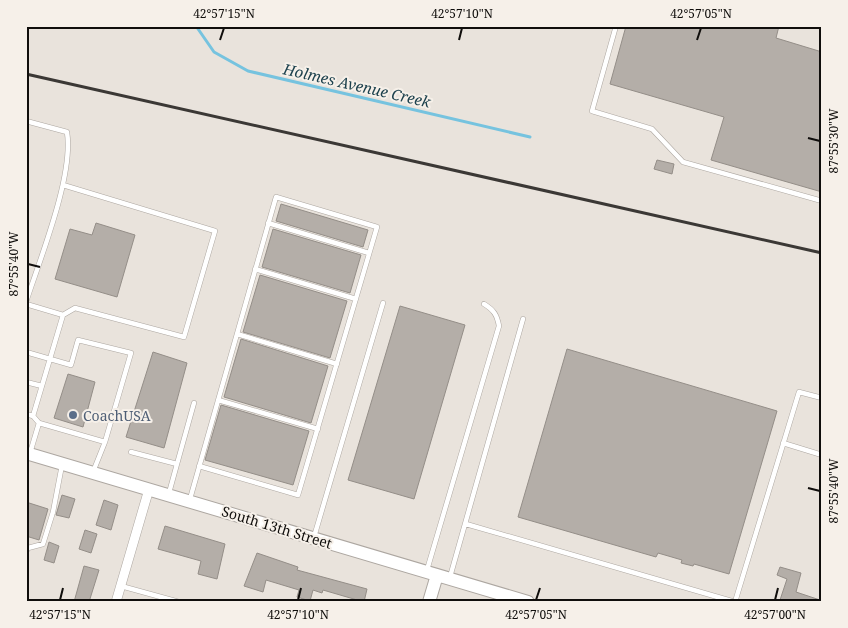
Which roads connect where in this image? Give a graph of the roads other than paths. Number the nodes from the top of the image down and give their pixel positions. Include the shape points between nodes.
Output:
1 (616, 26) edge
2 (26, 121) edge
3 (63, 185) junction
4 (822, 201) edge
5 (268, 223) junction
6 (369, 253) junction
7 (255, 269) junction
8 (356, 299) junction
9 (26, 303) edge
10 (383, 303) dead end
11 (484, 304) dead end
12 (63, 316) junction
13 (523, 319) dead end
14 (237, 334) junction
15 (26, 352) edge
16 (50, 359) junction
17 (337, 364) junction
18 (26, 382) edge
19 (42, 386) junction
20 (822, 398) edge
21 (218, 400) junction
22 (194, 403) dead end
23 (26, 414) edge
24 (33, 416) junction
25 (39, 423) junction
26 (318, 429) junction
27 (105, 442) junction
28 (784, 443) junction
29 (131, 452) dead end
30 (28, 453) edge
31 (822, 455) edge
32 (62, 463) junction
33 (177, 464) junction
34 (199, 466) junction
35 (93, 472) junction
36 (149, 489) junction
37 (169, 494) junction
38 (189, 501) junction
39 (466, 524) junction
40 (313, 538) junction
41 (26, 552) edge
42 (438, 575) junction
43 (121, 586) junction
44 (116, 602) edge
45 (179, 602) edge
46 (429, 602) edge
47 (528, 602) edge
48 (735, 602) edge

1 - 4 lane via 592,111 652,129 683,162
2 - 3 lane via 67,132 70,148
3 - 9 lane
3 - 12 lane via 215,231 184,337 75,308
5 - 6 lane
5 - 6 lane via 276,197 377,227
5 - 7 lane
6 - 8 lane
7 - 8 lane
7 - 14 lane
8 - 17 lane
9 - 12 lane
10 - 40 lane
11 - 42 lane via 492,308 499,326
12 - 16 lane
13 - 39 lane
14 - 17 lane
14 - 21 lane
15 - 16 lane
16 - 19 lane
16 - 27 lane via 71,364 78,340 131,353
17 - 26 lane
18 - 19 lane
19 - 24 lane
20 - 28 lane via 799,392
21 - 26 lane
21 - 34 lane
22 - 33 lane
23 - 24 lane
24 - 25 lane
25 - 27 lane
25 - 30 lane
26 - 34 lane via 298,495
27 - 35 lane
28 - 31 lane
28 - 48 lane
29 - 33 lane
30 - 32 street, South 13th Street
32 - 35 street, South 13th Street
32 - 41 lane via 54,512 43,544 28,548
33 - 37 lane
34 - 38 lane
35 - 36 street, South 13th Street
36 - 37 street, South 13th Street
36 - 43 street
37 - 38 street, South 13th Street
38 - 40 street, South 13th Street
39 - 42 lane
39 - 48 lane
40 - 42 street, South 13th Street
42 - 46 street
42 - 47 street, South 13th Street
43 - 44 street
43 - 45 lane

